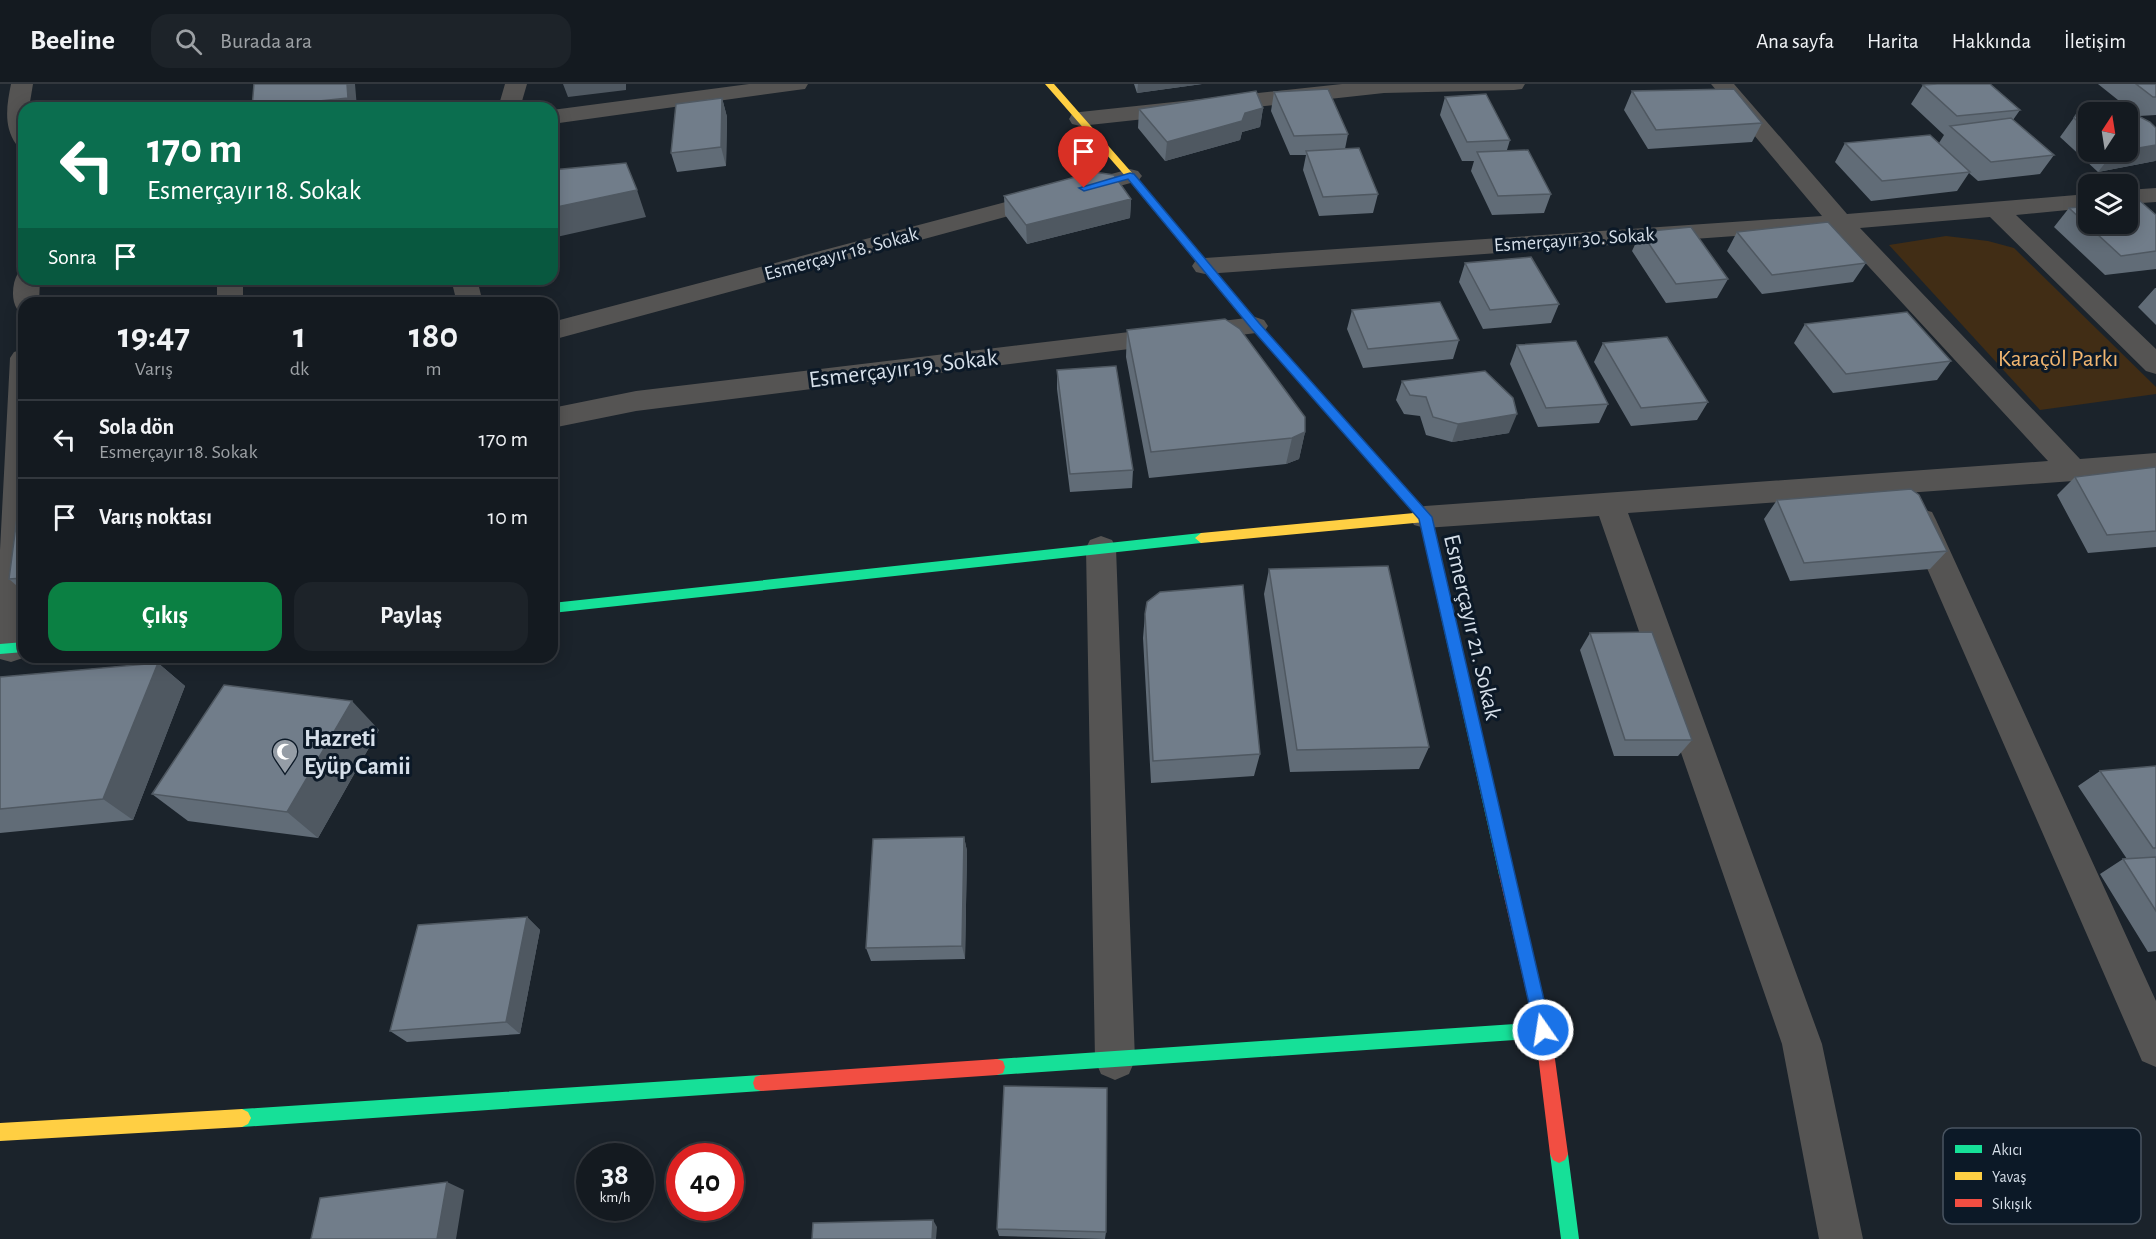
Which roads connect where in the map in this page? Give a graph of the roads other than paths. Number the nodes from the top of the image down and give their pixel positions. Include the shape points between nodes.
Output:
1 (516, 84) edge
2 (797, 84) edge
3 (1049, 84) edge
4 (1514, 84) edge
5 (1722, 84) edge
6 (26, 85) edge
7 (510, 102) edge
8 (9, 114) edge
9 (558, 116) edge
10 (1080, 119) junction
11 (18, 129) edge
12 (1130, 176) junction
13 (2156, 195) edge
14 (2138, 196) edge
15 (2078, 202) edge
16 (1997, 210) junction
17 (1840, 222) junction
18 (1205, 266) junction
19 (1255, 326) junction
20 (558, 329) edge
21 (2156, 365) edge
22 (18, 376) edge
23 (11, 398) edge
24 (558, 417) edge
25 (2156, 464) edge
26 (2072, 469) junction
27 (1903, 480) junction
28 (1610, 505) junction
29 (1425, 517) junction
30 (1101, 548) junction
31 (558, 607) edge
32 (12, 648) edge
33 (1543, 1030) junction
34 (2156, 1047) edge
35 (1115, 1060) junction
36 (0, 1132) edge
37 (1570, 1239) edge
38 (1840, 1239) edge

1 - 7 street
2 - 9 street
3 - 10 street, Esmerçayır 21. Sokak
4 - 10 street via 1384,86
5 - 17 street
6 - 8 street
8 - 11 street
10 - 12 street, Esmerçayır 21. Sokak
12 - 18 street, Esmerçayır 21. Sokak
12 - 20 street, Esmerçayır 18. Sokak
13 - 14 street
15 - 16 street, Esmerçayır 30. Sokak
16 - 17 street, Esmerçayır 30. Sokak
16 - 21 street
17 - 18 street, Esmerçayır 30. Sokak
17 - 26 street
18 - 19 street, Esmerçayır 21. Sokak
19 - 24 street, Esmerçayır 19. Sokak via 636,401
19 - 29 street, Esmerçayır 21. Sokak
22 - 23 street
23 - 32 street
25 - 26 street
26 - 27 street
27 - 28 street
27 - 34 street
28 - 29 street
28 - 38 street via 1802,1044
29 - 30 street
29 - 33 street, Esmerçayır 21. Sokak
30 - 31 street
30 - 35 street
33 - 35 street
33 - 37 street, Esmerçayır 21. Sokak
35 - 36 street

